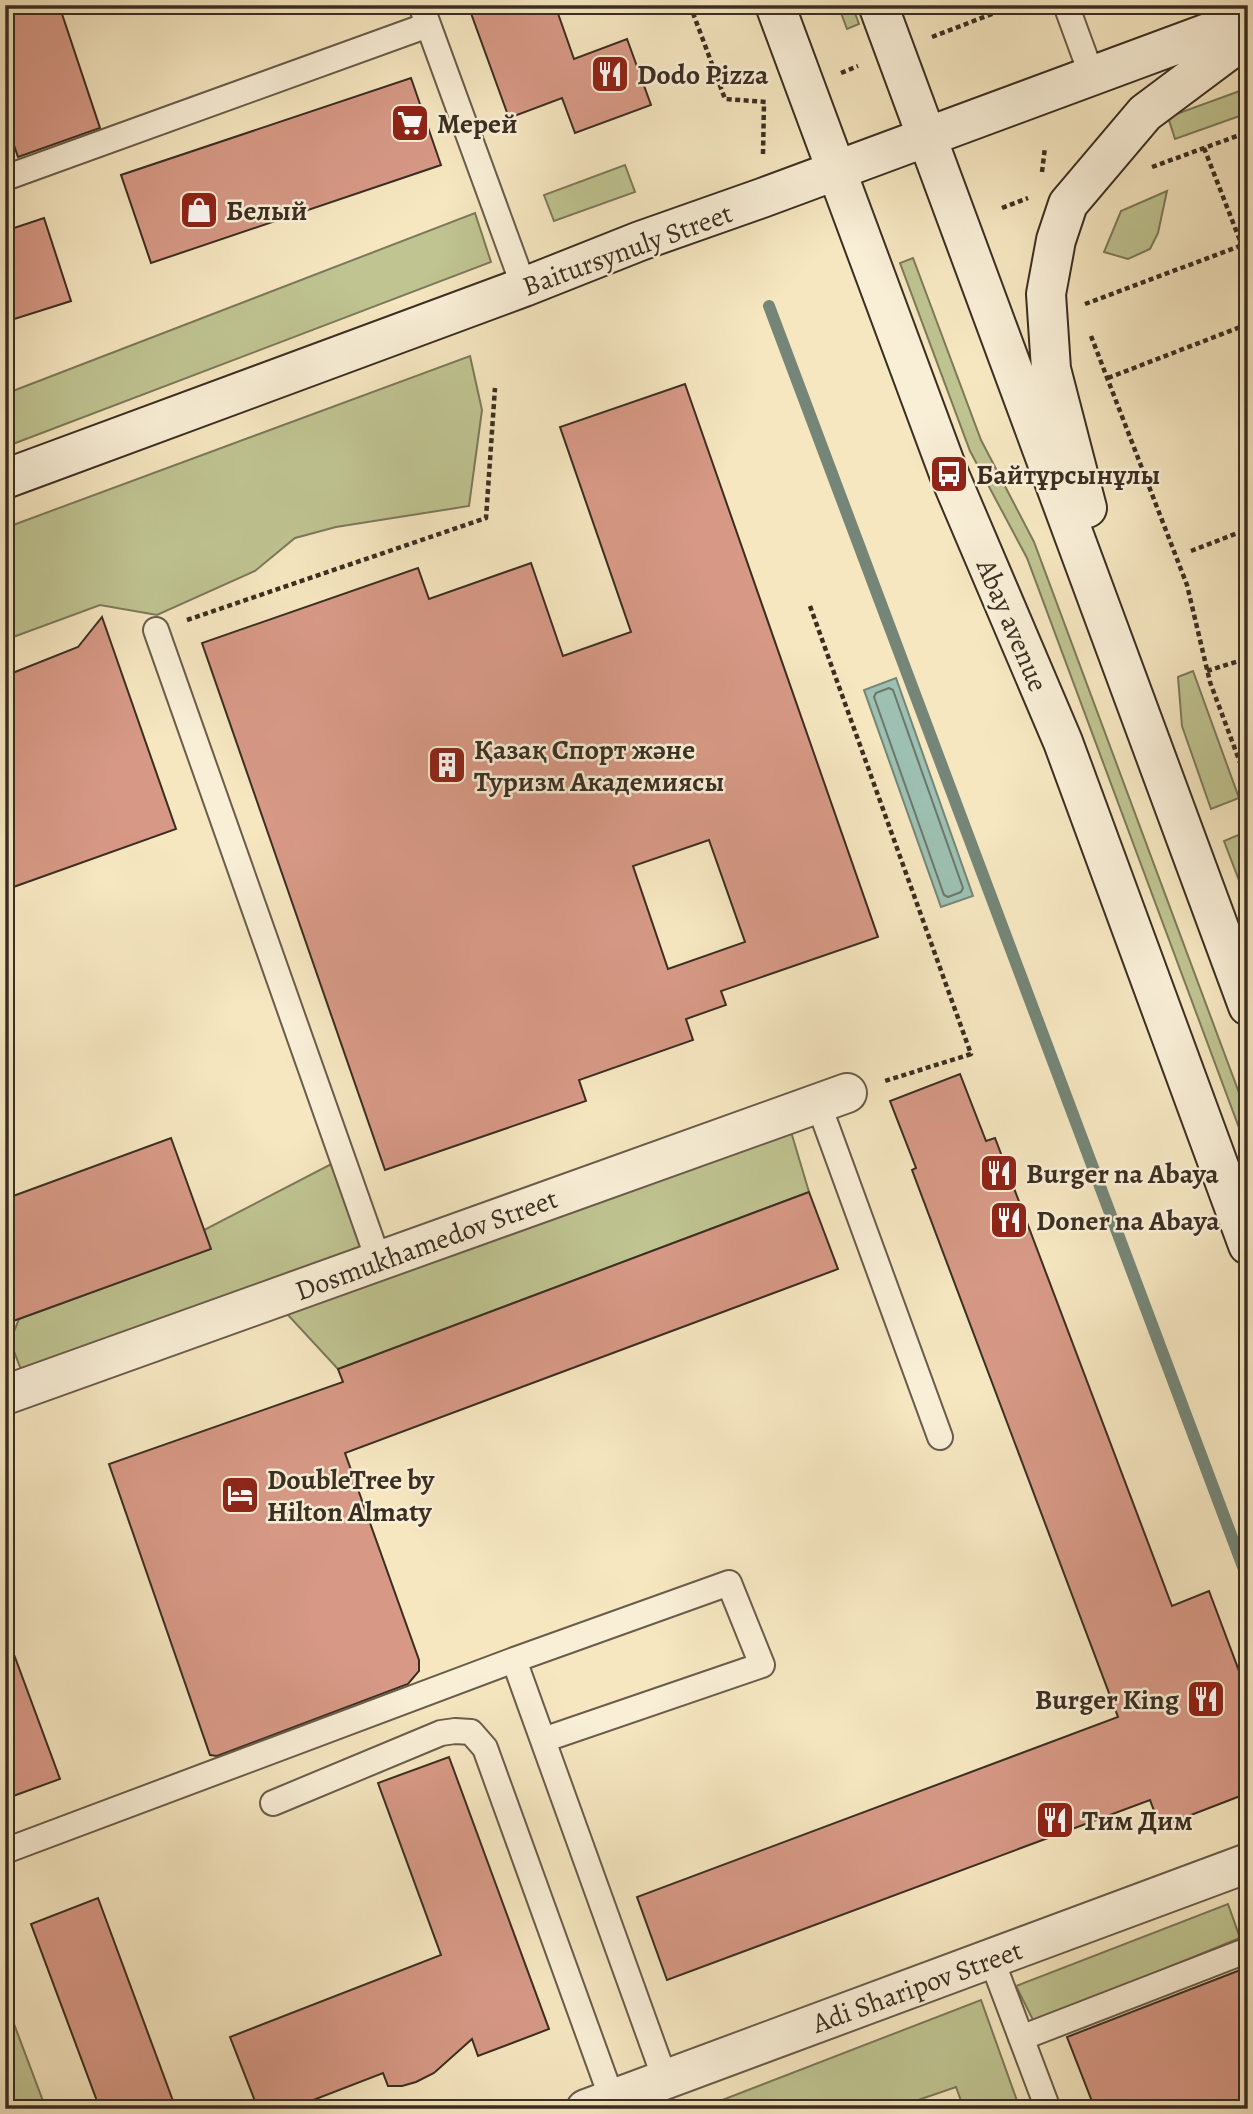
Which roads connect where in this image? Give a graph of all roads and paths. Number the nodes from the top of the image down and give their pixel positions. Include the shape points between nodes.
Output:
1 (690, 5) edge
2 (775, 5) edge
3 (878, 5) edge
4 (990, 5) edge
5 (1027, 5) edge
6 (1066, 5) edge
7 (965, 11) dead end
8 (997, 12) junction
9 (425, 15) edge
10 (1248, 18) edge
11 (1248, 36) edge
12 (1092, 76) junction
13 (725, 99) dead end
14 (764, 103) dead end
15 (1248, 132) edge
16 (927, 137) junction
17 (1204, 148) junction
18 (837, 171) junction
19 (1143, 171) dead end
20 (5, 178) edge
21 (762, 198) junction
22 (1245, 245) edge
23 (1248, 261) edge
24 (524, 287) junction
25 (1080, 306) dead end
26 (1248, 324) edge
27 (1089, 330) dead end
28 (1108, 378) junction
29 (495, 388) dead end
30 (5, 479) edge
31 (1248, 529) edge
32 (1191, 551) dead end
33 (810, 606) dead end
34 (156, 630) joint
35 (1248, 657) edge
36 (1207, 671) junction
37 (1139, 713) junction
38 (1248, 783) edge
39 (1248, 1006) edge
40 (832, 1098) junction
41 (1248, 1245) edge
42 (379, 1262) junction
43 (5, 1395) edge
44 (940, 1437) dead end
45 (514, 1660) junction
46 (543, 1740) junction
47 (273, 1803) dead end
48 (5, 1851) edge
49 (1248, 1863) edge
50 (1243, 1952) dead end
51 (991, 1958) junction
52 (1021, 2038) junction
53 (664, 2079) junction
54 (599, 2104) edge
55 (1048, 2109) edge

1 - 13 path
2 - 18 main road, Abay avenue
3 - 16 main road
4 - 8 path
5 - 8 path
6 - 12 lane
7 - 8 path
9 - 20 lane
9 - 24 lane
10 - 12 main road, Baitursynuly Street
11 - 37 main road via 1145,113 1068,204 1046,294 1051,369
12 - 16 main road, Baitursynuly Street
14 - 21 path
15 - 17 path
16 - 18 main road, Baitursynuly Street
16 - 37 main road
17 - 19 path
17 - 22 path
18 - 21 main road, Baitursynuly Street
18 - 41 main road, Abay avenue via 949,474 1063,742
21 - 24 main road, Baitursynuly Street
22 - 23 path
22 - 25 path
24 - 30 main road, Baitursynuly Street
26 - 28 path
27 - 28 path
28 - 36 path via 1187,585
29 - 34 path via 486,518
31 - 32 path
33 - 40 path via 971,1054
34 - 42 lane
35 - 36 path
36 - 38 path
37 - 39 main road
40 - 42 main road, Dosmukhamedov Street
40 - 44 lane
42 - 43 main road, Dosmukhamedov Street
45 - 46 lane
45 - 46 lane via 729,1583 762,1665
45 - 48 lane
46 - 53 lane
47 - 54 lane via 441,1733 471,1732 485,1748
49 - 51 main road, Adi Sharipov Street
50 - 52 lane
51 - 52 lane
51 - 53 main road, Adi Sharipov Street
52 - 55 lane
53 - 54 main road, Adi Sharipov Street

